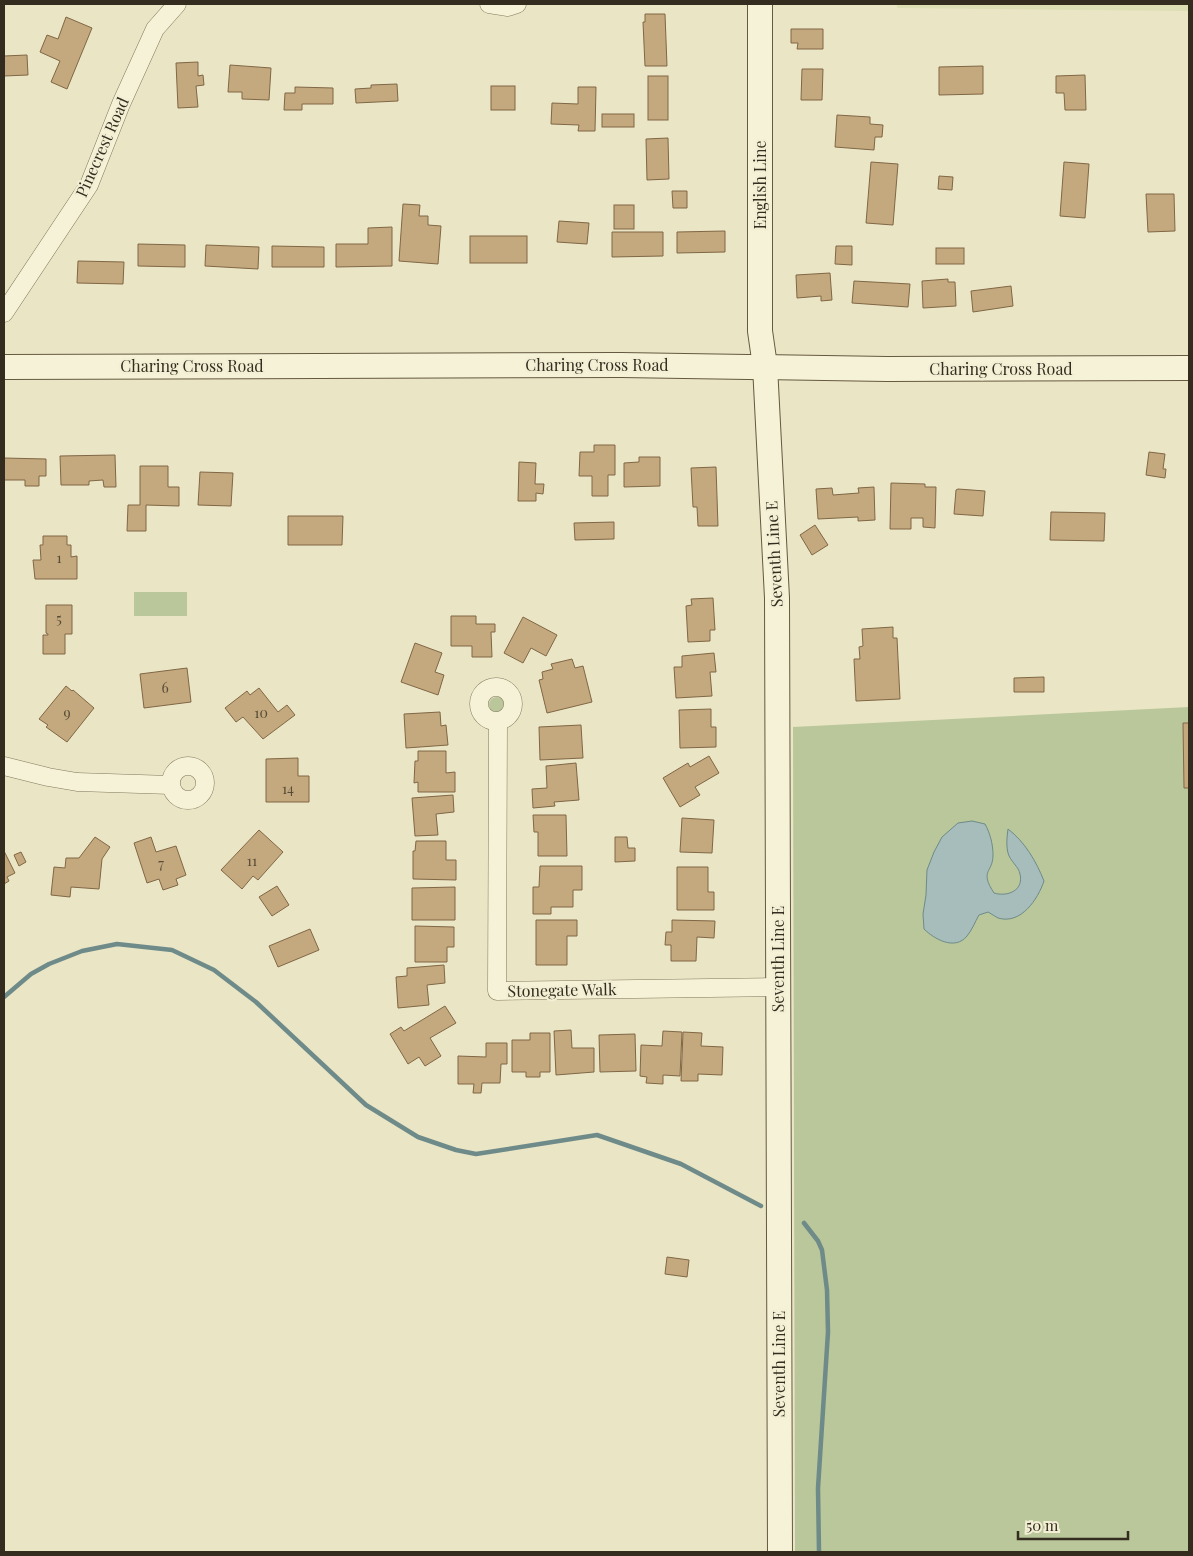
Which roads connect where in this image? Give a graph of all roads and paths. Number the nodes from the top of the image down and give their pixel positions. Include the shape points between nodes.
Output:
1 (177, 4) edge
2 (489, 4) edge
3 (517, 4) edge
4 (760, 4) edge
5 (4, 313) edge
6 (765, 366) junction
7 (4, 367) edge
8 (1189, 368) edge
9 (498, 721) dead end
10 (4, 766) edge
11 (171, 785) dead end
12 (778, 987) junction
13 (780, 1552) edge

1 - 5 street, Pinecrest Road via 155,29 89,185
2 - 3 street via 508,7
4 - 6 street, English Line via 760,331
6 - 7 street, Charing Cross Road
6 - 8 street, Charing Cross Road
6 - 12 street, Seventh Line E via 777,598
9 - 12 street, Stonegate Walk via 497,991
10 - 11 street via 77,782
12 - 13 street, Seventh Line E

